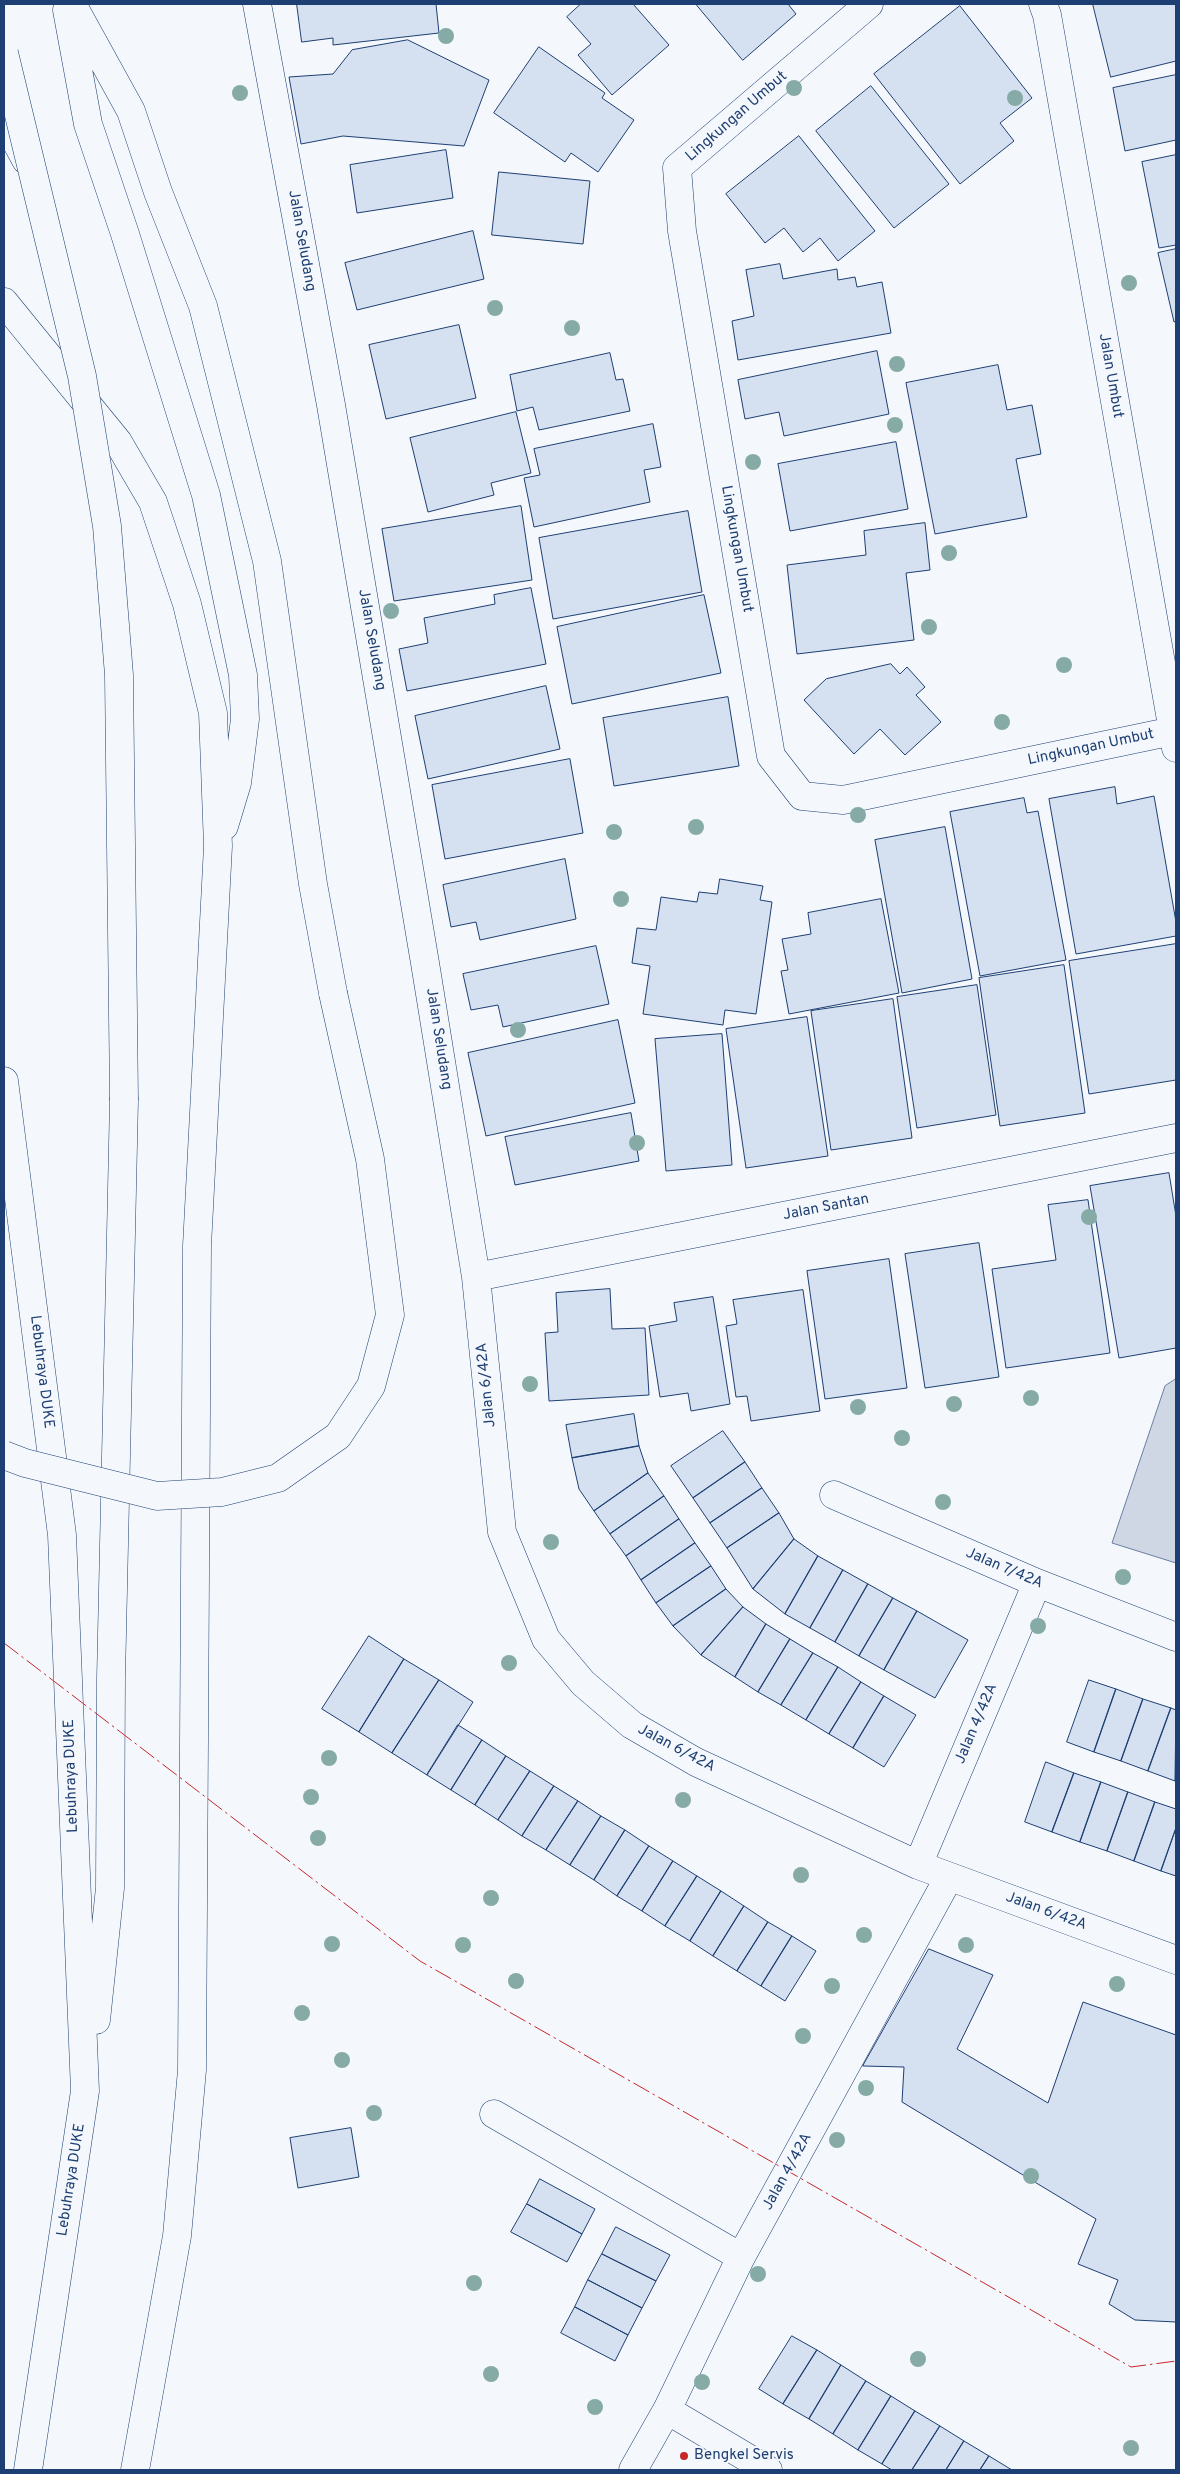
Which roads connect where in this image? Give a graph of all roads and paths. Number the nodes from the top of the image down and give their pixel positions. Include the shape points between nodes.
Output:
1 (66, 4) edge
2 (72, 4) edge
3 (257, 4) edge
4 (869, 4) edge
5 (1043, 4) edge
6 (4, 53) edge
7 (4, 119) edge
8 (35, 177) junction
9 (4, 302) edge
10 (1174, 740) edge
11 (218, 846) junction
12 (4, 1081) edge
13 (1176, 1138) edge
14 (476, 1277) junction
15 (4, 1455) edge
16 (834, 1495) dead end
17 (1037, 1583) junction
18 (1176, 1637) edge
19 (918, 1865) junction
20 (949, 1877) junction
21 (1176, 1960) edge
22 (85, 2091) junction
23 (494, 2114) dead end
24 (741, 2257) junction
25 (666, 2410) junction
26 (642, 2467) edge
27 (28, 2470) edge
28 (135, 2470) edge
29 (768, 2470) edge

1 - 11 main road via 88,124 206,495 243,675 245,719 237,783
2 - 15 main road, bridge via 131,111 158,192 203,306 267,561 313,884 333,993 370,1158 390,1315 371,1386 338,1436 278,1478 222,1492 157,1496
3 - 14 main road, Jalan Seludang via 331,405
4 - 10 main road, Lingkungan Umbut via 678,168 682,231 772,756 802,796 844,800
5 - 10 main road, Jalan Umbut
6 - 8 main road, bridge
7 - 8 main road, bridge
8 - 22 main road, bridge via 84,386 107,526 119,675 124,1100 110,1678 110,1888
9 - 11 main road via 118,442 153,502 188,604 213,713
11 - 28 main road via 197,1246 192,2070 177,2236
12 - 22 main road, Lebuhraya DUKE via 62,1535
13 - 14 main road, Jalan Santan
14 - 19 main road, Jalan 6/42A via 502,1532 546,1639 583,1683 632,1725 696,1762
16 - 17 main road, Jalan 7/42A
17 - 18 main road, Jalan 7/42A
17 - 19 main road, Jalan 4/42A
19 - 20 main road, Jalan 6/42A
20 - 21 main road, Jalan 6/42A
20 - 24 main road, Jalan 4/42A
22 - 27 main road, Lebuhraya DUKE
23 - 24 main road
24 - 25 main road, Jalan 4/42A
25 - 26 main road, Jalan 4/42A
25 - 29 main road

